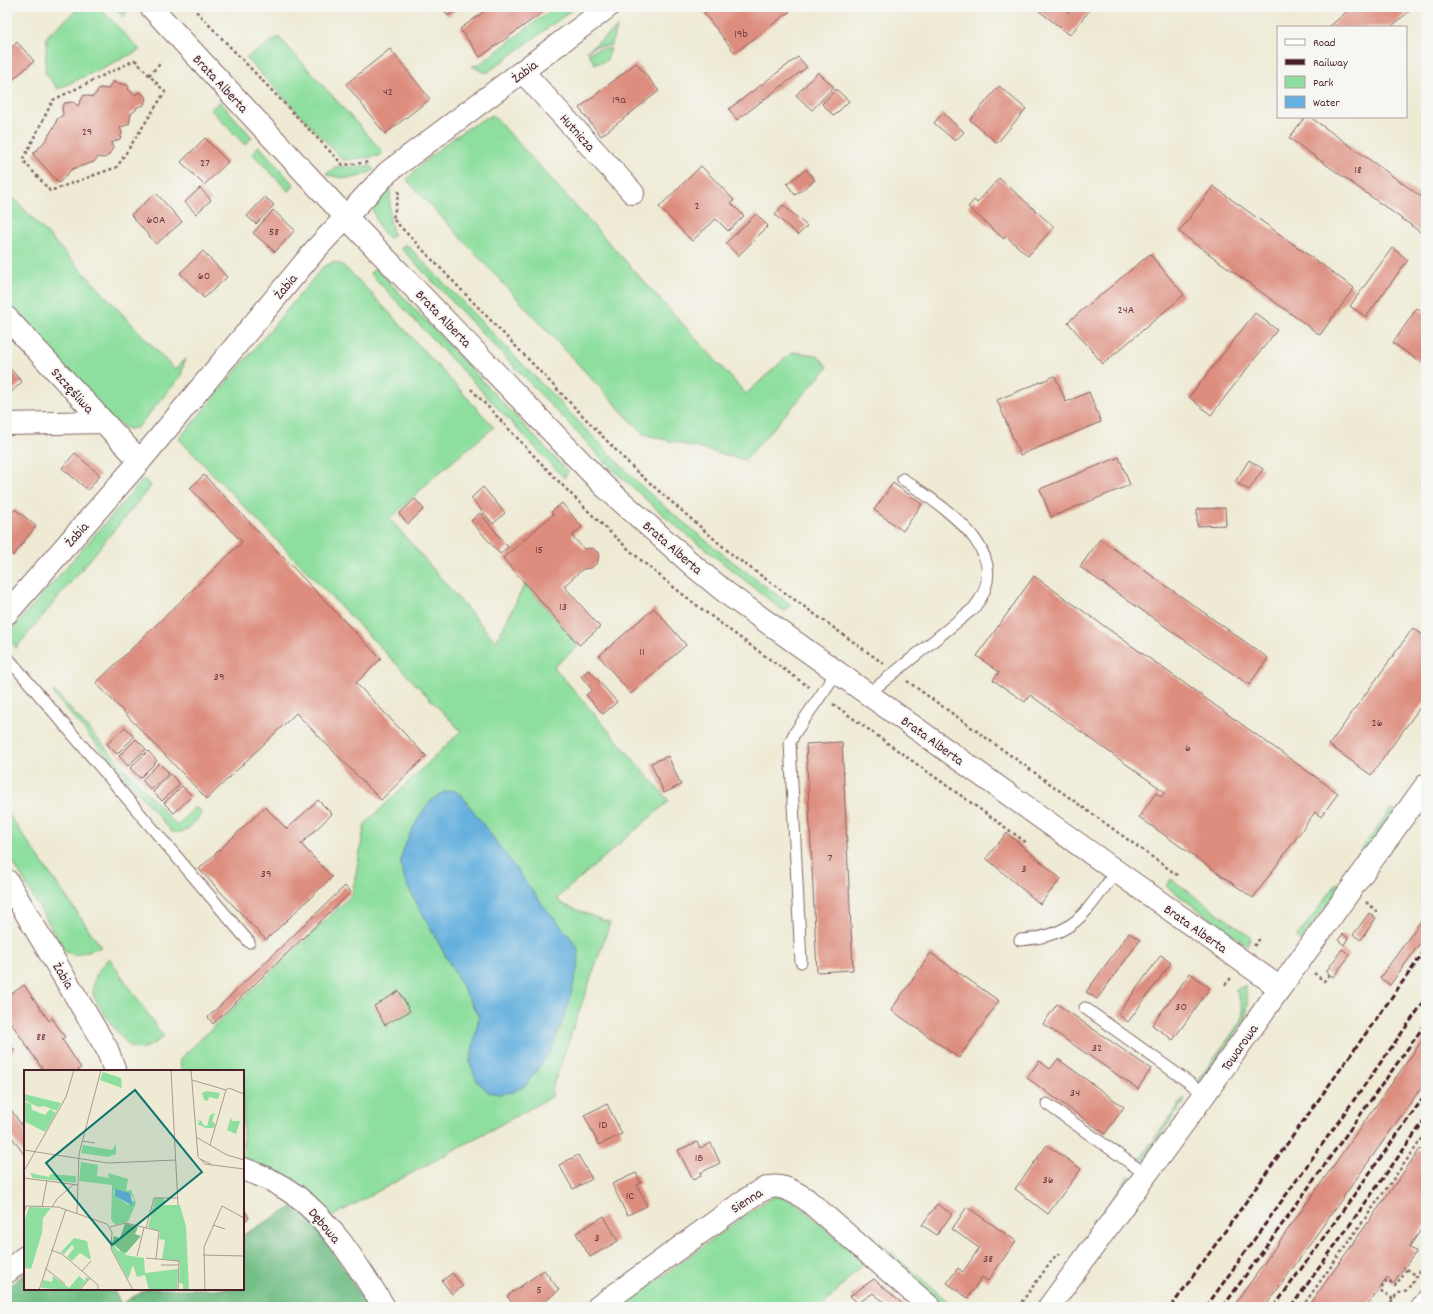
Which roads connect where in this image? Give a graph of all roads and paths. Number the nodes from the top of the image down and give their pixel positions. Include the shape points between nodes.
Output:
1 (151, 7) edge
2 (192, 7) edge
3 (608, 7) edge
4 (161, 63) dead end
5 (523, 72) junction
6 (149, 75) junction
7 (388, 172) junction
8 (633, 193) dead end
9 (345, 216) junction
10 (7, 318) edge
11 (471, 390) dead end
12 (102, 422) junction
13 (7, 424) edge
14 (140, 461) junction
15 (903, 479) dead end
16 (7, 613) edge
17 (7, 657) edge
18 (837, 672) junction
19 (895, 672) junction
20 (868, 694) junction
21 (821, 695) junction
22 (1426, 785) edge
23 (1027, 843) dead end
24 (1116, 872) junction
25 (1180, 877) dead end
26 (7, 881) edge
27 (1362, 899) dead end
28 (1373, 915) dead end
29 (1020, 940) dead end
30 (249, 942) dead end
31 (801, 962) dead end
32 (1311, 971) dead end
33 (1330, 974) dead end
34 (1280, 988) junction
35 (1085, 1008) dead end
36 (115, 1070) edge
37 (1205, 1094) junction
38 (1047, 1104) dead end
39 (1426, 1133) edge
40 (244, 1169) edge
41 (1147, 1175) junction
42 (1068, 1253) dead end
43 (24, 1258) edge
44 (1426, 1262) edge
45 (7, 1272) edge
46 (1417, 1276) junction
47 (1426, 1293) edge
48 (1393, 1299) junction
49 (384, 1307) edge
50 (598, 1307) edge
51 (930, 1307) edge
52 (1018, 1307) edge
53 (1049, 1307) edge
54 (1302, 1307) edge
55 (1387, 1307) edge
56 (1416, 1307) edge

1 - 9 street, Brata Alberta
2 - 7 path via 343,165 378,161
3 - 5 street, Żabia
4 - 6 path
5 - 7 street, Żabia
5 - 8 street, Hutnicza
6 - 6 path via 135,60 53,100 23,160 50,191 117,167 165,92
7 - 9 street, Żabia
7 - 19 path via 400,186 393,219 637,472 735,558
9 - 14 street, Żabia
9 - 18 street, Brata Alberta via 610,492 707,578
10 - 12 street, Szczęśliwa
11 - 21 path via 564,488 643,562 722,624
12 - 13 street
12 - 14 street, Szczęśliwa
14 - 16 street, Żabia
15 - 19 lane via 956,517 971,532 982,550 987,569 986,587 981,600 974,608
17 - 30 lane
18 - 20 street, Brata Alberta
18 - 21 lane
19 - 20 lane
19 - 25 path
20 - 24 street, Brata Alberta
21 - 23 path
21 - 31 lane via 790,743
22 - 34 street, Towarowa
24 - 29 lane via 1079,919 1063,931 1038,939
24 - 34 street, Brata Alberta
26 - 36 street, Żabia via 107,1049
27 - 28 path via 1376,911
32 - 33 path via 1324,981
34 - 37 street, Towarowa
35 - 37 lane
37 - 41 street, Towarowa
38 - 41 lane
39 - 54 path
40 - 49 street, Dębowa via 274,1182 306,1203 329,1227
41 - 53 street, Towarowa
42 - 52 path via 1056,1255
43 - 45 street
44 - 46 path
46 - 48 path via 1407,1290 1397,1294
46 - 48 path via 1405,1268 1395,1286 1387,1281 1380,1290
47 - 56 lane
48 - 55 path
50 - 51 street, Sienna via 744,1201 765,1187 772,1186 790,1190 806,1199

